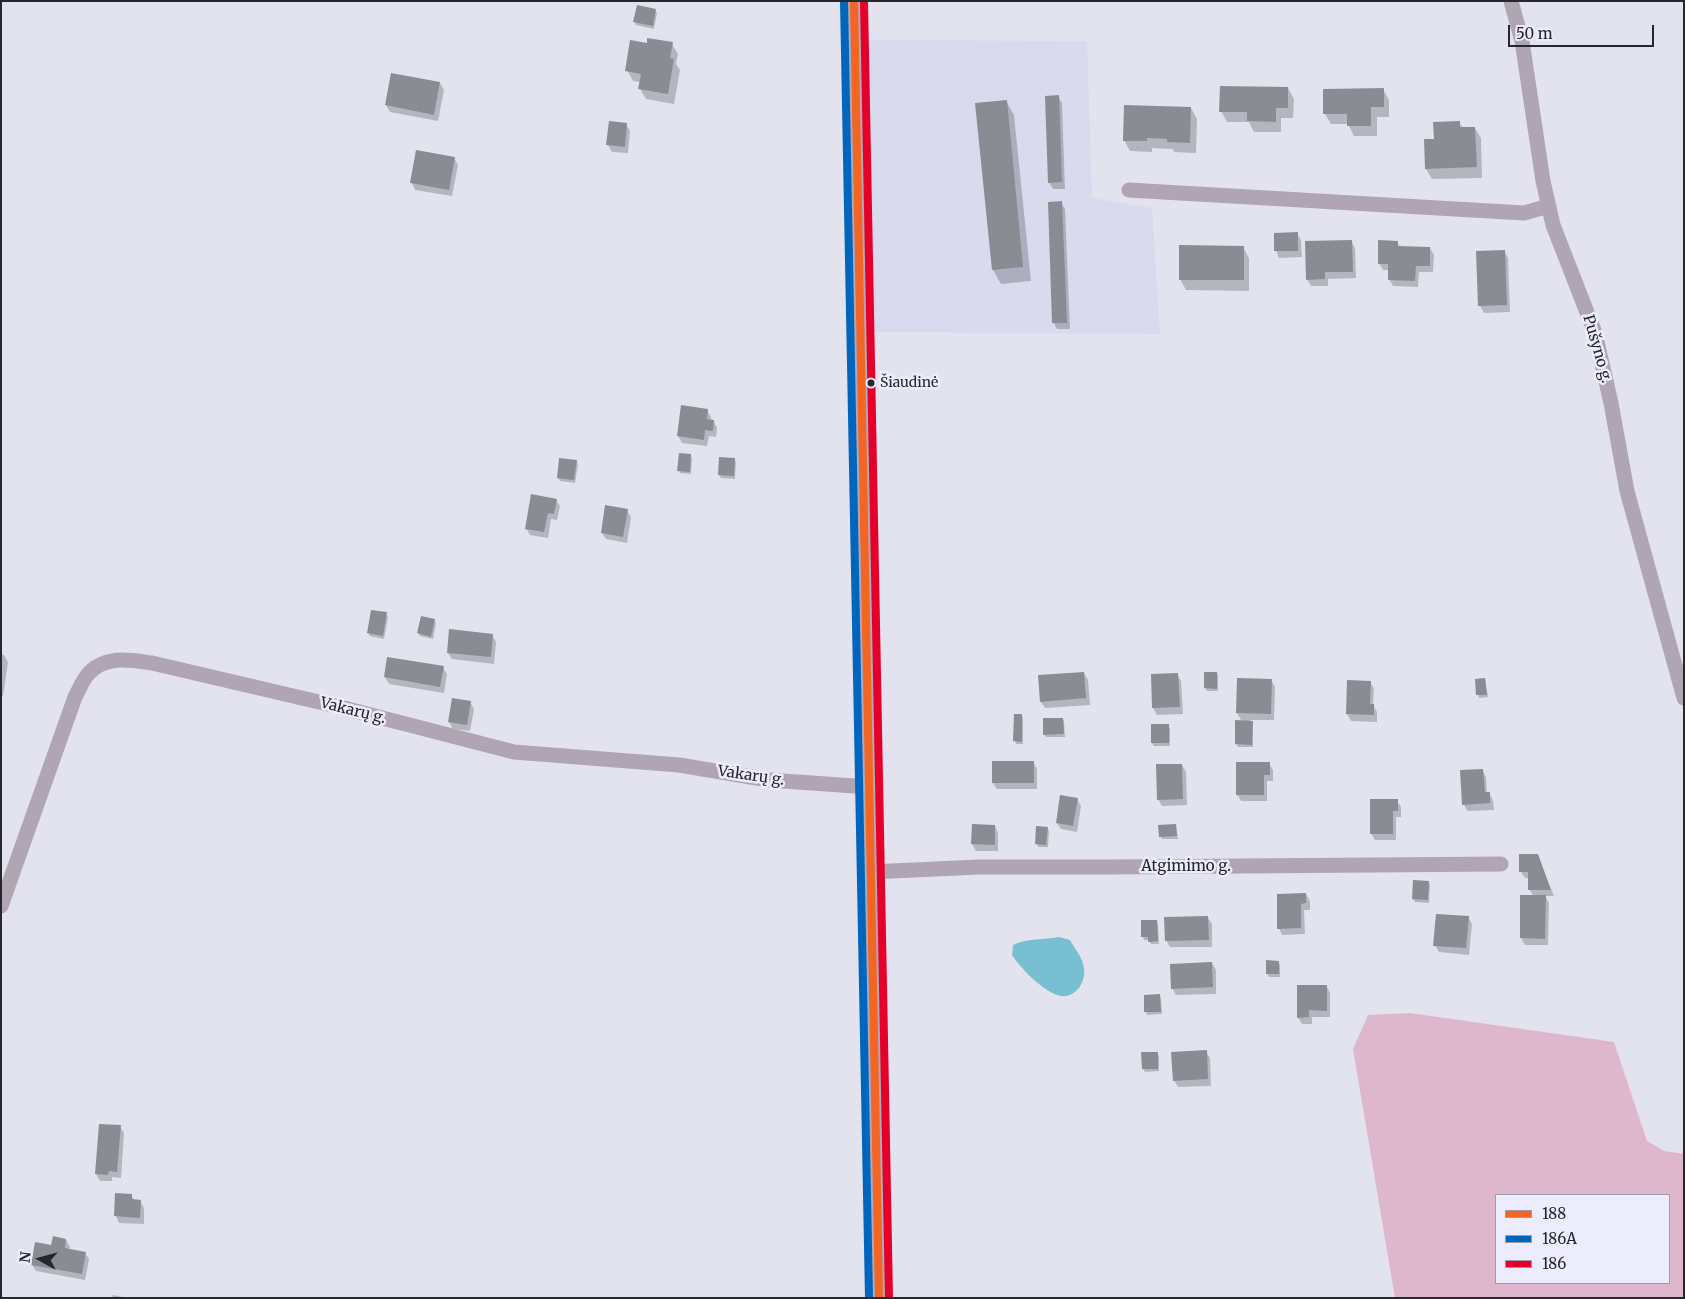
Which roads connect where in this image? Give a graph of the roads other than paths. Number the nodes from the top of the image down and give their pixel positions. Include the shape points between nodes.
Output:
1 (854, 1) edge
2 (1510, 1) edge
3 (1129, 190) dead end
4 (1549, 206) junction
5 (1684, 698) edge
6 (869, 787) junction
7 (1502, 864) dead end
8 (870, 872) junction
9 (1, 906) edge
10 (879, 1298) edge

1 - 6 main road
2 - 4 street, Pušyno g. via 1522,41
3 - 4 street via 1524,213
4 - 5 street, Pušyno g. via 1553,225 1595,333 1627,491
6 - 8 main road
6 - 9 street, Vakarų g. via 768,780 679,765 514,752 152,662 111,660 88,674 75,697
7 - 8 street, Atgimimo g. via 979,867
8 - 10 main road

